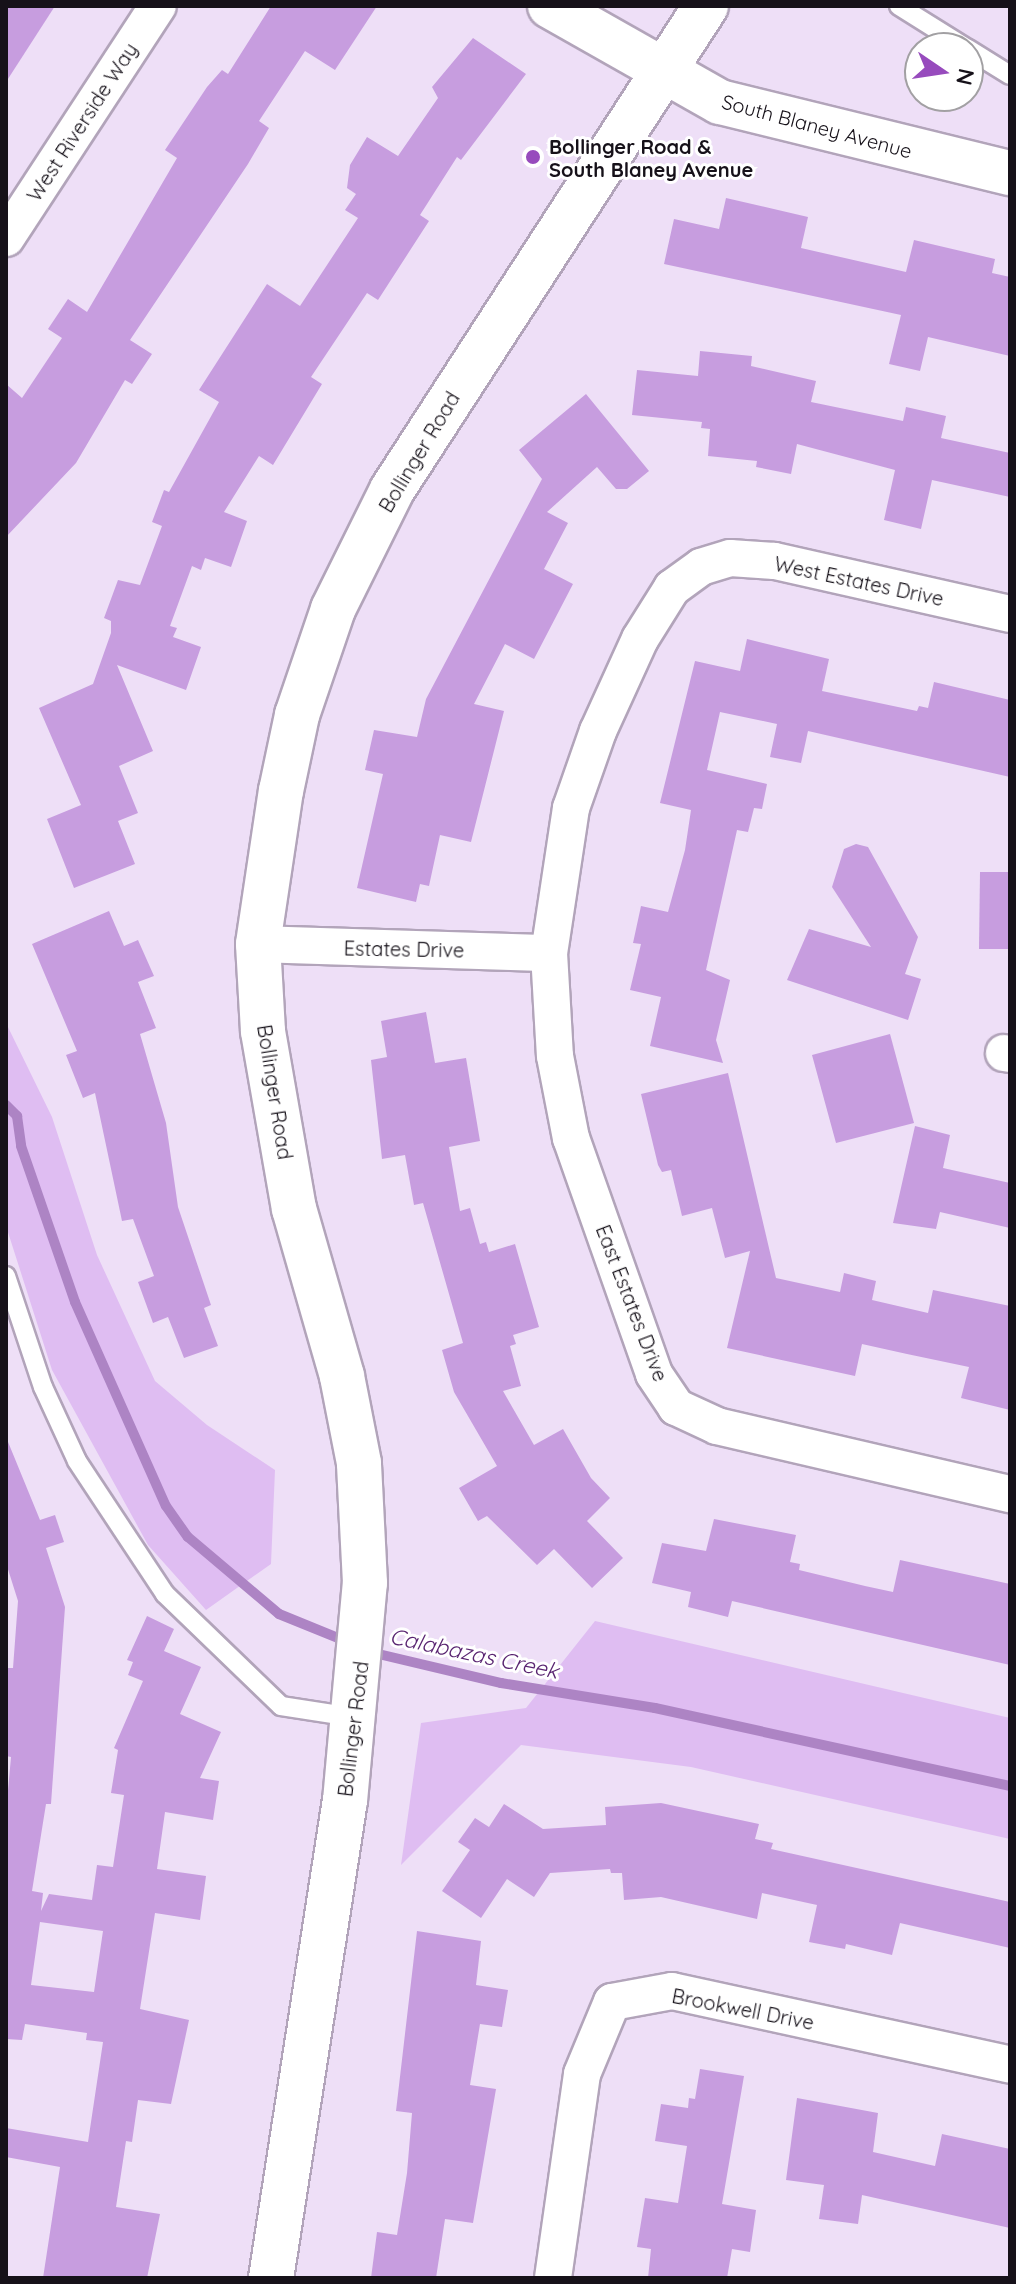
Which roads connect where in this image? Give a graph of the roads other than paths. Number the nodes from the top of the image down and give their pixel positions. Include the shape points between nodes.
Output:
1 (158, 6) edge
2 (550, 6) edge
3 (706, 6) edge
4 (899, 6) edge
5 (941, 32) edge
6 (984, 59) edge
7 (663, 73) junction
8 (1010, 75) edge
9 (1010, 173) edge
10 (6, 238) edge
11 (1010, 614) edge
12 (258, 944) junction
13 (549, 953) junction
14 (6, 1276) edge
15 (1010, 1494) edge
16 (356, 1708) junction
17 (1010, 2065) edge
18 (271, 2278) edge
19 (553, 2278) edge

1 - 10 street, West Riverside Way
2 - 7 main road, South Blaney Avenue
3 - 7 main road, Bollinger Road
4 - 5 lane
6 - 8 lane
7 - 9 main road, South Blaney Avenue via 747,110
7 - 12 main road, Bollinger Road via 392,490 333,609 297,715
11 - 13 street, West Estates Drive via 774,561 730,558 701,567 672,588 640,639 598,731 571,808
12 - 13 street, Estates Drive
12 - 16 main road, Bollinger Road via 263,1031 294,1209 342,1376 359,1463 365,1583
13 - 15 street, East Estates Drive via 555,1056 571,1138 654,1374 676,1407 717,1426
14 - 16 lane via 43,1387 77,1461 165,1594 281,1706
16 - 18 main road, Bollinger Road
17 - 19 street, Brookwell Drive via 672,1991 612,2002 582,2074

